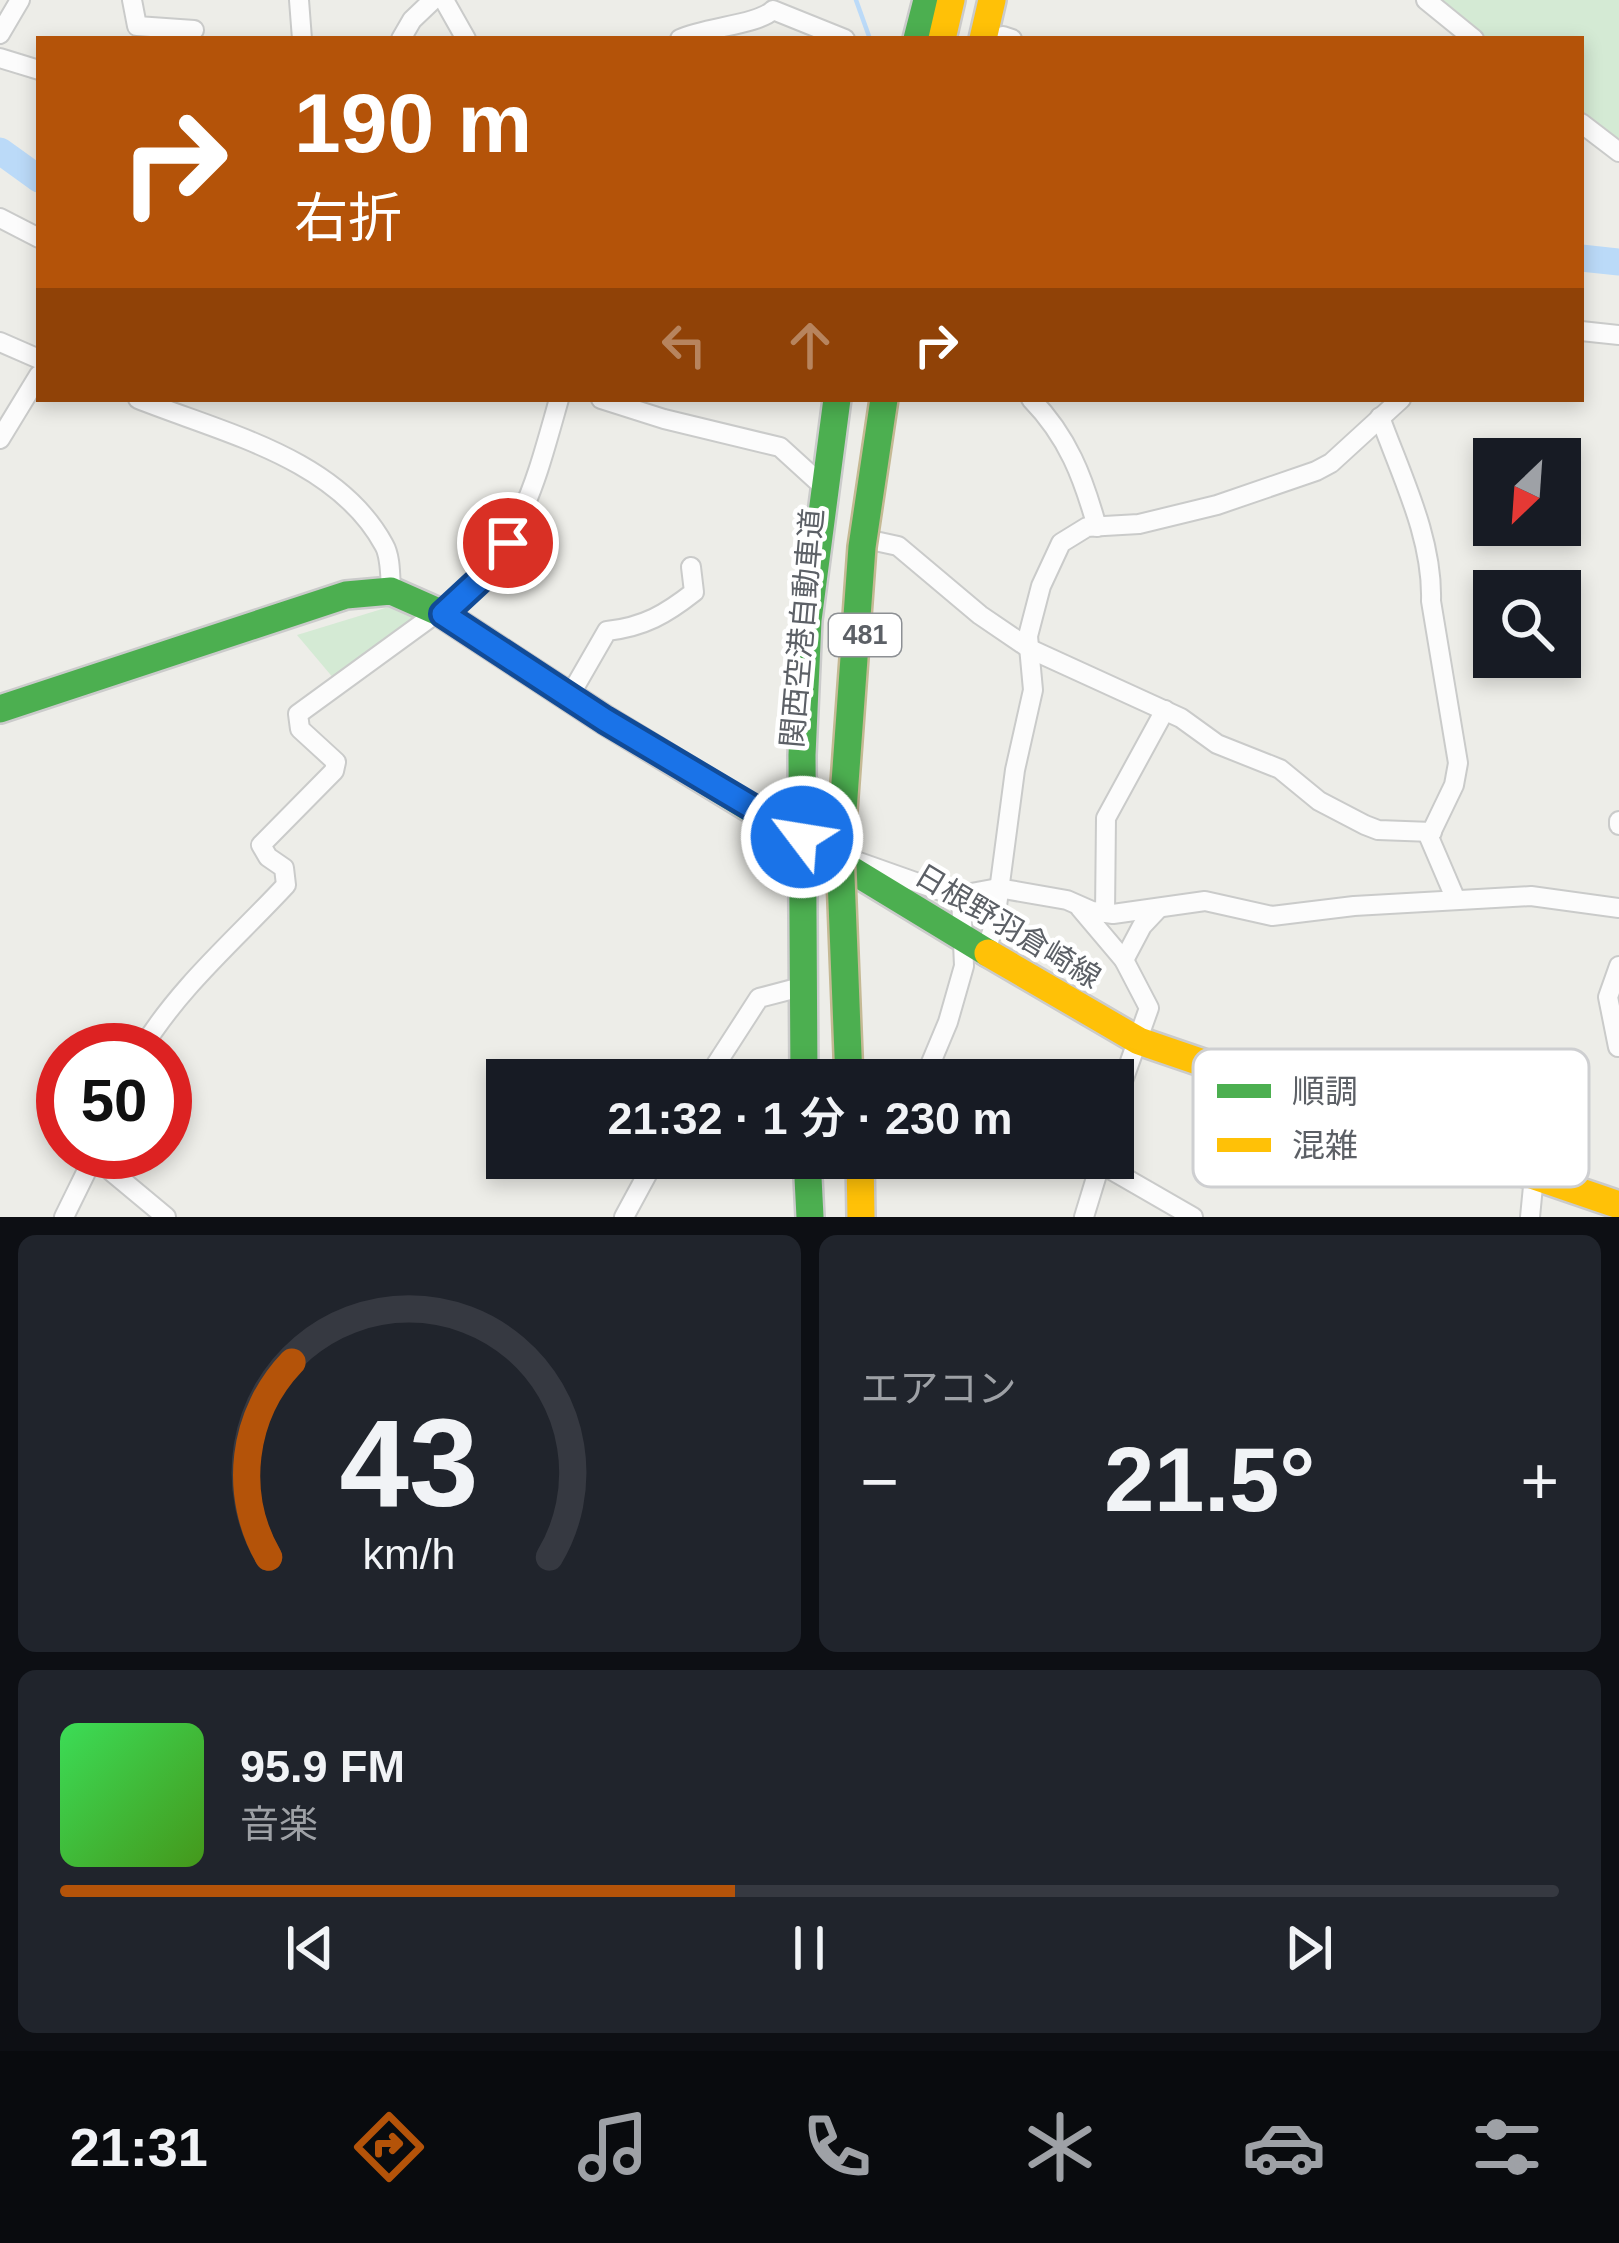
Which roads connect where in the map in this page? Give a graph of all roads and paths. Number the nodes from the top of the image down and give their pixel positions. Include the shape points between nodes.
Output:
1 (20, 0) edge
2 (132, 0) edge
3 (299, 0) edge
4 (433, 0) edge
5 (444, 0) edge
6 (926, 0) edge
7 (951, 0) edge
8 (973, 0) edge
9 (992, 0) edge
10 (1426, 0) edge
11 (775, 5) edge
12 (194, 30) dead end
13 (0, 34) edge
14 (302, 36) edge
15 (403, 36) edge
16 (464, 36) edge
17 (688, 36) edge
18 (839, 36) edge
19 (918, 36) edge
20 (943, 36) edge
21 (965, 36) edge
22 (999, 36) edge
23 (1470, 36) edge
24 (0, 58) edge
25 (36, 69) edge
26 (1584, 125) edge
27 (1619, 152) edge
28 (0, 218) edge
29 (36, 236) edge
30 (1584, 331) edge
31 (1619, 335) edge
32 (0, 342) edge
33 (36, 358) edge
34 (36, 381) edge
35 (144, 402) edge
36 (558, 402) edge
37 (610, 402) edge
38 (837, 402) edge
39 (862, 402) edge
40 (884, 402) edge
41 (898, 402) edge
42 (1034, 402) edge
43 (1398, 402) edge
44 (1380, 417) junction
45 (0, 440) edge
46 (825, 488) junction
47 (1097, 527) junction
48 (875, 541) junction
49 (691, 567) dead end
50 (392, 591) junction
51 (440, 613) junction
52 (1030, 649) junction
53 (569, 697) junction
54 (0, 710) edge
55 (1165, 710) junction
56 (1432, 832) junction
57 (802, 837) junction
58 (855, 866) junction
59 (998, 888) junction
60 (961, 895) junction
61 (1456, 900) junction
62 (1077, 904) junction
63 (1619, 908) edge
64 (1158, 909) junction
65 (1105, 913) junction
66 (974, 945) junction
67 (1124, 960) junction
68 (1619, 972) edge
69 (801, 987) junction
70 (160, 1023) edge
71 (1139, 1041) junction
72 (1618, 1047) edge
73 (720, 1059) edge
74 (803, 1059) edge
75 (827, 1059) edge
76 (847, 1059) edge
77 (858, 1059) edge
78 (933, 1059) edge
79 (1132, 1059) edge
80 (1193, 1059) edge
81 (83, 1179) edge
82 (122, 1179) edge
83 (645, 1179) edge
84 (808, 1179) edge
85 (829, 1179) edge
86 (849, 1179) edge
87 (860, 1179) edge
88 (1096, 1179) edge
89 (1131, 1179) edge
90 (1533, 1187) edge
91 (1568, 1187) edge
92 (1619, 1205) edge
93 (64, 1217) edge
94 (166, 1217) edge
95 (624, 1217) edge
96 (810, 1217) edge
97 (830, 1217) edge
98 (850, 1217) edge
99 (861, 1217) edge
100 (1084, 1217) edge
101 (1193, 1217) edge
102 (1530, 1217) edge

1 - 13 street
2 - 12 street via 137,26
3 - 14 street
4 - 15 street
5 - 16 street
6 - 19 main road
7 - 20 main road
8 - 21 main road
9 - 22 main road
10 - 23 street
11 - 17 street via 764,18
11 - 18 street
24 - 25 street
26 - 27 street
28 - 29 street
30 - 31 street
32 - 33 street
34 - 45 street
35 - 50 street via 317,472 386,548
36 - 51 street via 534,490 508,543
37 - 46 street via 780,447
38 - 46 main road, 481
39 - 75 main road, 関西空港自動車道 via 839,542 824,739
40 - 76 main road, 関西空港自動車道, bridge via 862,547 840,852
41 - 48 main road, 481
42 - 47 street via 1072,451
43 - 44 street
44 - 47 street via 1316,470 1217,506
44 - 56 street via 1421,532 1455,735 1454,785
46 - 57 main road, 481 via 808,620
47 - 52 street via 1075,533 1052,557
48 - 52 street via 898,546
48 - 58 main road, 481 via 855,736
49 - 53 street via 694,592 663,616 608,632
50 - 51 main road, 日根野羽倉崎線
50 - 54 main road via 346,595
51 - 53 main road, 日根野羽倉崎線
51 - 70 street via 298,714 300,729 336,762 261,845 284,868 286,885 192,978
52 - 55 street
52 - 59 street via 1033,690
53 - 57 main road, 日根野羽倉崎線
55 - 56 street via 1280,769 1365,825
55 - 65 street via 1106,818
56 - 61 street via 1434,856
57 - 58 main road, 日根野羽倉崎線
57 - 69 main road, 481
58 - 60 street
58 - 66 main road, 日根野羽倉崎線
58 - 77 main road, 481
59 - 60 street
59 - 62 street
59 - 66 street
60 - 66 street
61 - 63 street via 1531,896
61 - 64 street via 1273,916 1205,901
62 - 65 street
62 - 67 street
64 - 65 street
64 - 67 street
66 - 71 main road, 日根野羽倉崎線
66 - 78 street
67 - 71 street via 1150,1008
68 - 72 street via 1608,998
69 - 73 street via 759,998
69 - 74 main road, 481
71 - 79 street
71 - 80 main road, 日根野羽倉崎線
81 - 93 street
82 - 94 street
83 - 95 street
84 - 96 main road
85 - 97 main road
86 - 98 main road
87 - 99 main road
88 - 100 street
89 - 101 street
90 - 102 street
91 - 92 main road, 日根野羽倉崎線

